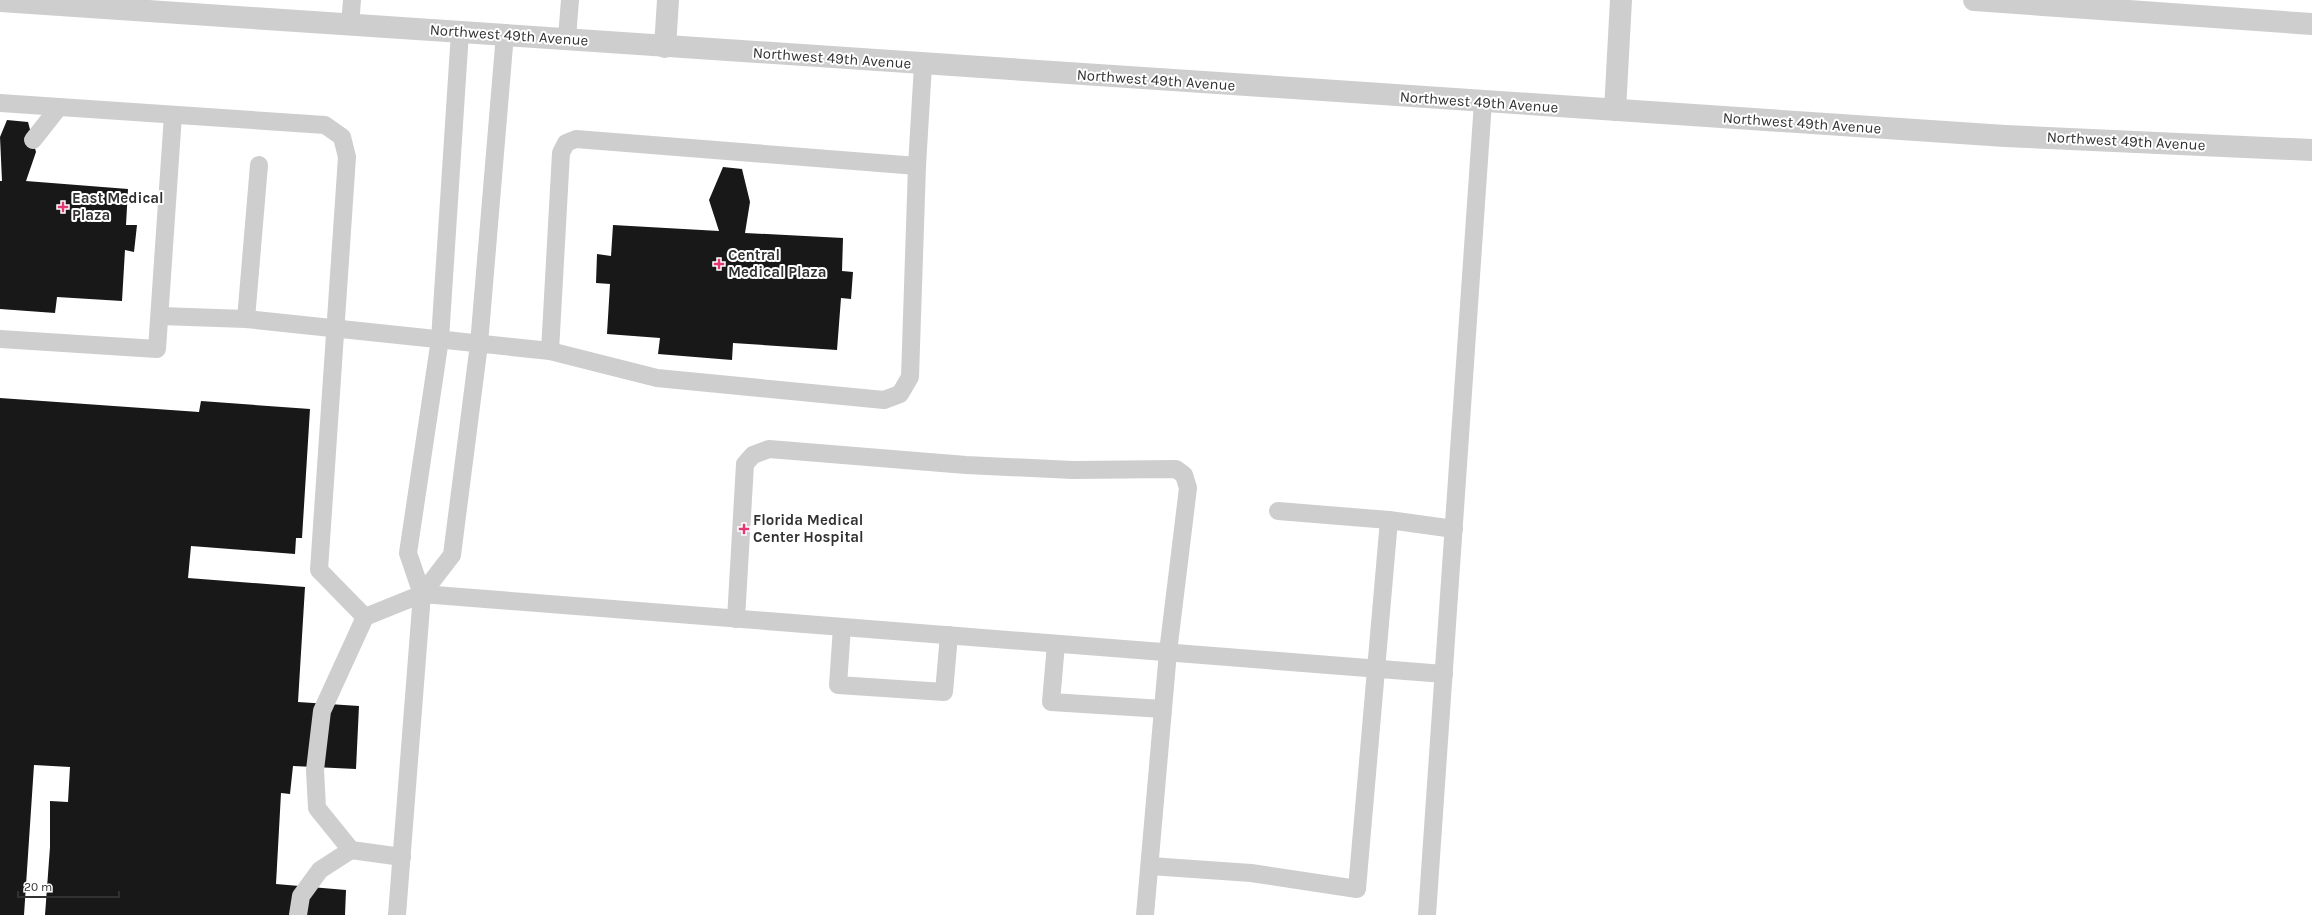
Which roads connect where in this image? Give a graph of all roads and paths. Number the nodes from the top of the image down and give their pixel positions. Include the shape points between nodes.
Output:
1 (352, 0) edge
2 (570, 0) edge
3 (668, 0) edge
4 (1621, 0) edge
5 (1974, 0) edge
6 (14, 1) edge
7 (2312, 24) edge
8 (350, 25) junction
9 (460, 32) junction
10 (505, 34) junction
11 (567, 38) junction
12 (666, 47) junction
13 (923, 65) junction
14 (1484, 102) junction
15 (0, 103) edge
16 (59, 107) junction
17 (1615, 110) junction
18 (172, 115) junction
19 (33, 140) dead end
20 (2312, 150) edge
21 (259, 165) dead end
22 (917, 166) junction
23 (160, 316) junction
24 (246, 319) junction
25 (336, 328) junction
26 (0, 339) edge
27 (440, 339) junction
28 (479, 344) junction
29 (550, 351) junction
30 (1278, 511) dead end
31 (1389, 520) junction
32 (1454, 529) junction
33 (422, 594) junction
34 (365, 617) junction
35 (736, 619) junction
36 (842, 627) junction
37 (949, 635) junction
38 (1056, 644) junction
39 (1168, 652) junction
40 (1376, 668) junction
41 (1444, 674) junction
42 (1164, 709) junction
43 (351, 850) junction
44 (402, 857) junction
45 (1150, 866) junction
46 (298, 915) edge
47 (397, 915) edge
48 (1145, 915) edge
49 (1427, 915) edge

1 - 8 lane
2 - 11 lane
3 - 12 street
4 - 17 street
5 - 7 street
6 - 8 street, Northwest 49th Avenue
8 - 9 street, Northwest 49th Avenue
9 - 10 street, Northwest 49th Avenue
9 - 27 lane
10 - 11 street, Northwest 49th Avenue
10 - 28 lane
11 - 12 street, Northwest 49th Avenue
12 - 13 street, Northwest 49th Avenue
13 - 14 street, Northwest 49th Avenue
13 - 22 lane
14 - 17 street, Northwest 49th Avenue
14 - 32 lane
15 - 16 lane
16 - 18 lane
16 - 19 lane
17 - 20 street, Northwest 49th Avenue via 2005,136
18 - 23 lane
18 - 25 lane via 325,125 342,138 347,157
21 - 24 lane
22 - 29 lane via 576,139 566,143 561,153
22 - 29 lane via 910,377 900,394 884,400 657,378
23 - 24 lane
23 - 26 lane via 157,348
24 - 25 lane
25 - 27 lane
25 - 34 lane via 320,570
27 - 28 lane
27 - 33 lane via 408,553
28 - 29 lane
28 - 33 lane via 452,555
30 - 31 lane
31 - 32 lane
31 - 40 lane
32 - 41 lane
33 - 34 lane
33 - 35 lane
33 - 44 lane
34 - 43 lane via 322,711 315,770 317,808
35 - 36 lane
35 - 39 lane via 745,464 753,455 769,449 1073,470 1176,469 1184,475 1188,488
36 - 37 lane
36 - 37 lane via 838,685 944,692
37 - 38 lane
38 - 39 lane
38 - 42 lane via 1051,702
39 - 40 lane
39 - 42 lane
40 - 41 lane
40 - 45 lane via 1357,889 1251,873
41 - 49 lane
42 - 45 lane
43 - 44 lane
43 - 46 lane via 320,870 300,896
44 - 47 lane
45 - 48 lane

